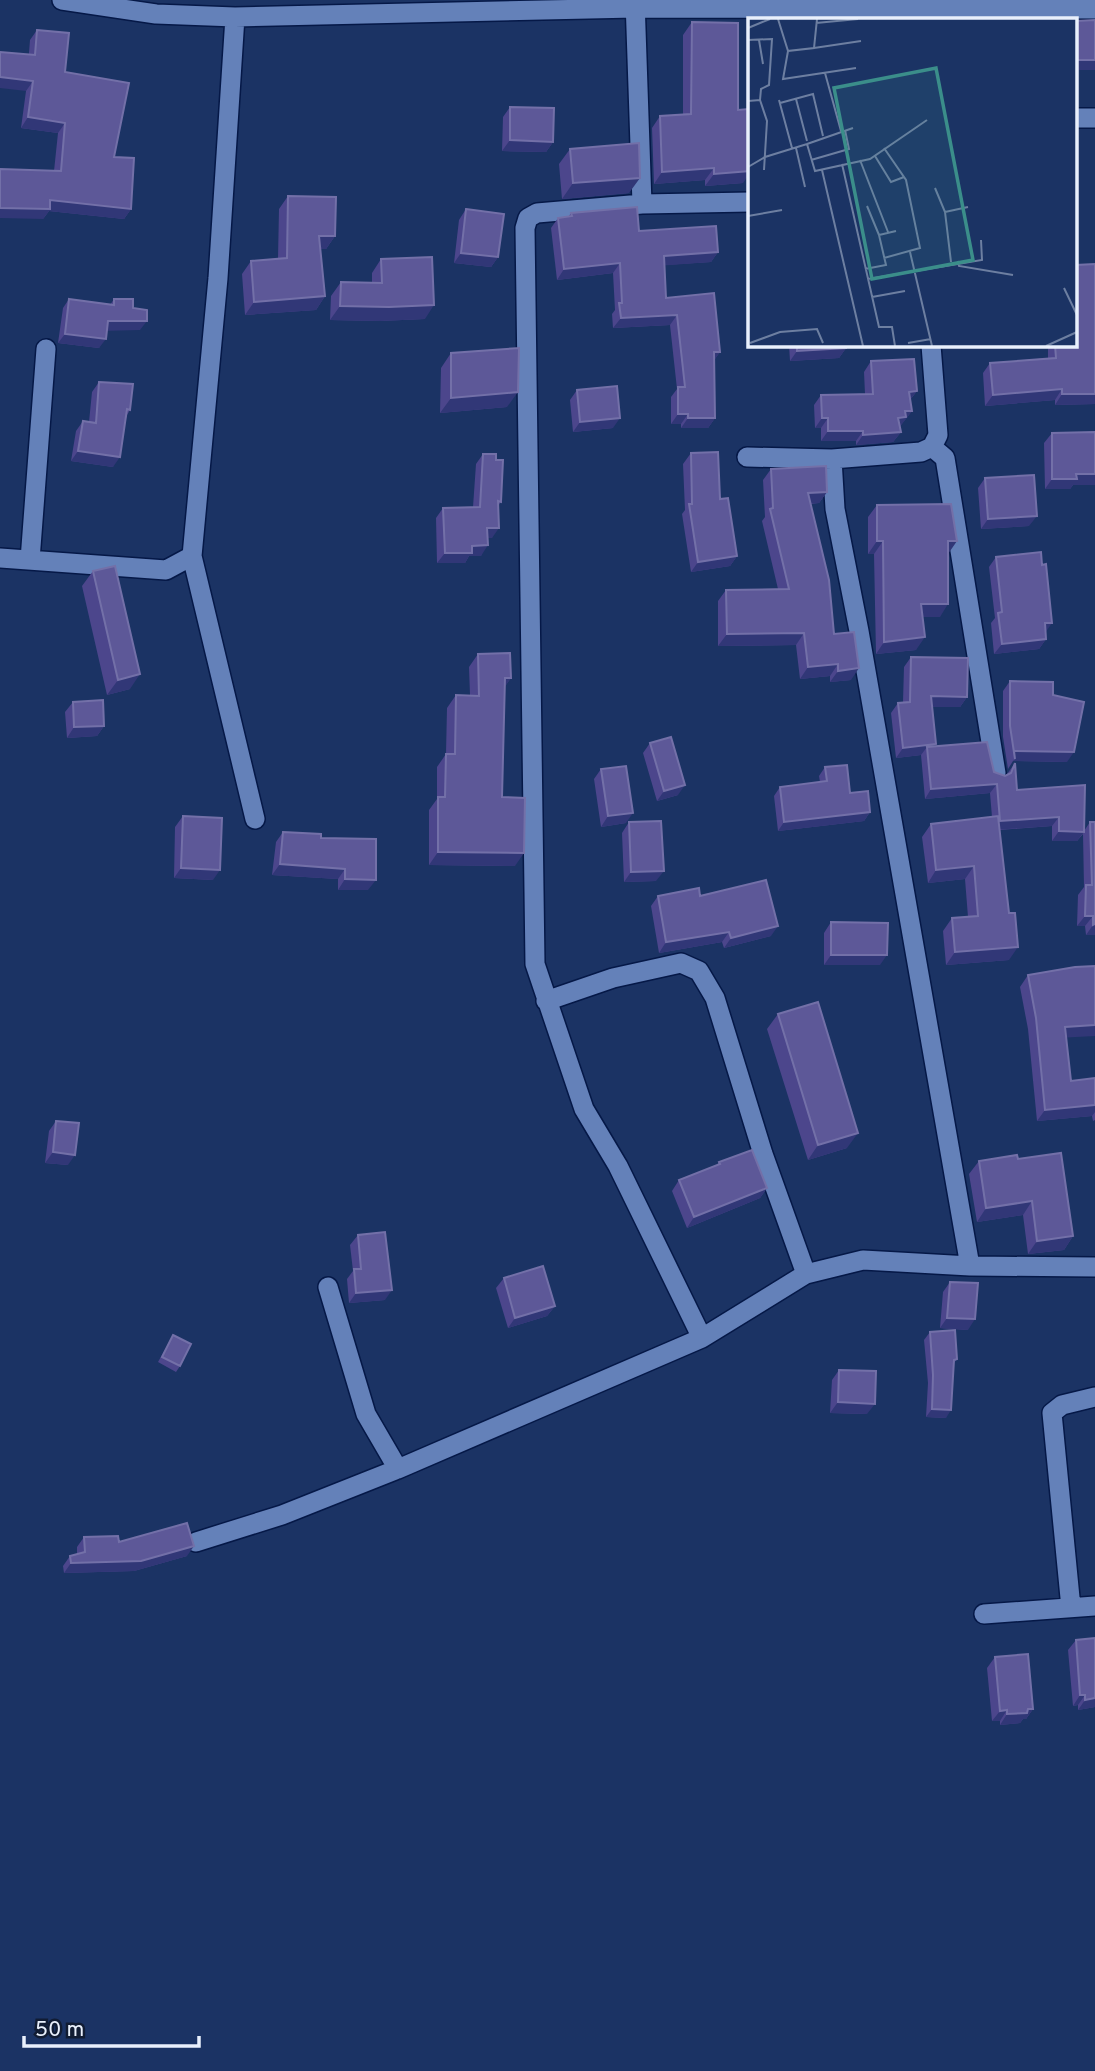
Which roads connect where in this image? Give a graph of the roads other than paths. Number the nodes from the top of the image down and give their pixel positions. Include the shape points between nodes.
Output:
1 (62, 0) edge
2 (635, 4) edge
3 (157, 7) edge
4 (1095, 9) edge
5 (235, 17) junction
6 (748, 201) edge
7 (642, 204) junction
8 (931, 346) edge
9 (46, 349) dead end
10 (932, 447) junction
11 (747, 457) dead end
12 (832, 459) junction
13 (192, 556) junction
14 (0, 558) edge
15 (30, 560) junction
16 (996, 773) edge
17 (255, 819) dead end
18 (546, 1001) junction
19 (970, 1266) junction
20 (1095, 1267) edge
21 (806, 1274) junction
22 (328, 1287) dead end
23 (702, 1338) junction
24 (1095, 1397) edge
25 (398, 1469) junction
26 (196, 1542) edge
27 (1095, 1606) edge
28 (1071, 1608) junction
29 (985, 1614) dead end

1 - 3 street
2 - 4 street
2 - 5 street
2 - 7 street
3 - 5 street
5 - 13 street via 218,278
6 - 7 street
7 - 18 street via 537,213 528,218 525,228 535,964
8 - 10 street via 938,435
9 - 15 street
10 - 12 street via 921,452
10 - 16 street via 945,458
11 - 12 street
12 - 19 street via 835,509
13 - 15 street via 166,570
13 - 17 street
14 - 15 street
18 - 21 street via 613,978 681,963 699,971 715,998
18 - 23 street via 584,1109 618,1166
19 - 20 street
19 - 21 street via 863,1260
21 - 23 street
22 - 25 street via 366,1414
23 - 25 street
24 - 28 street via 1062,1405 1052,1413
25 - 26 street via 282,1515
27 - 28 street
28 - 29 street

